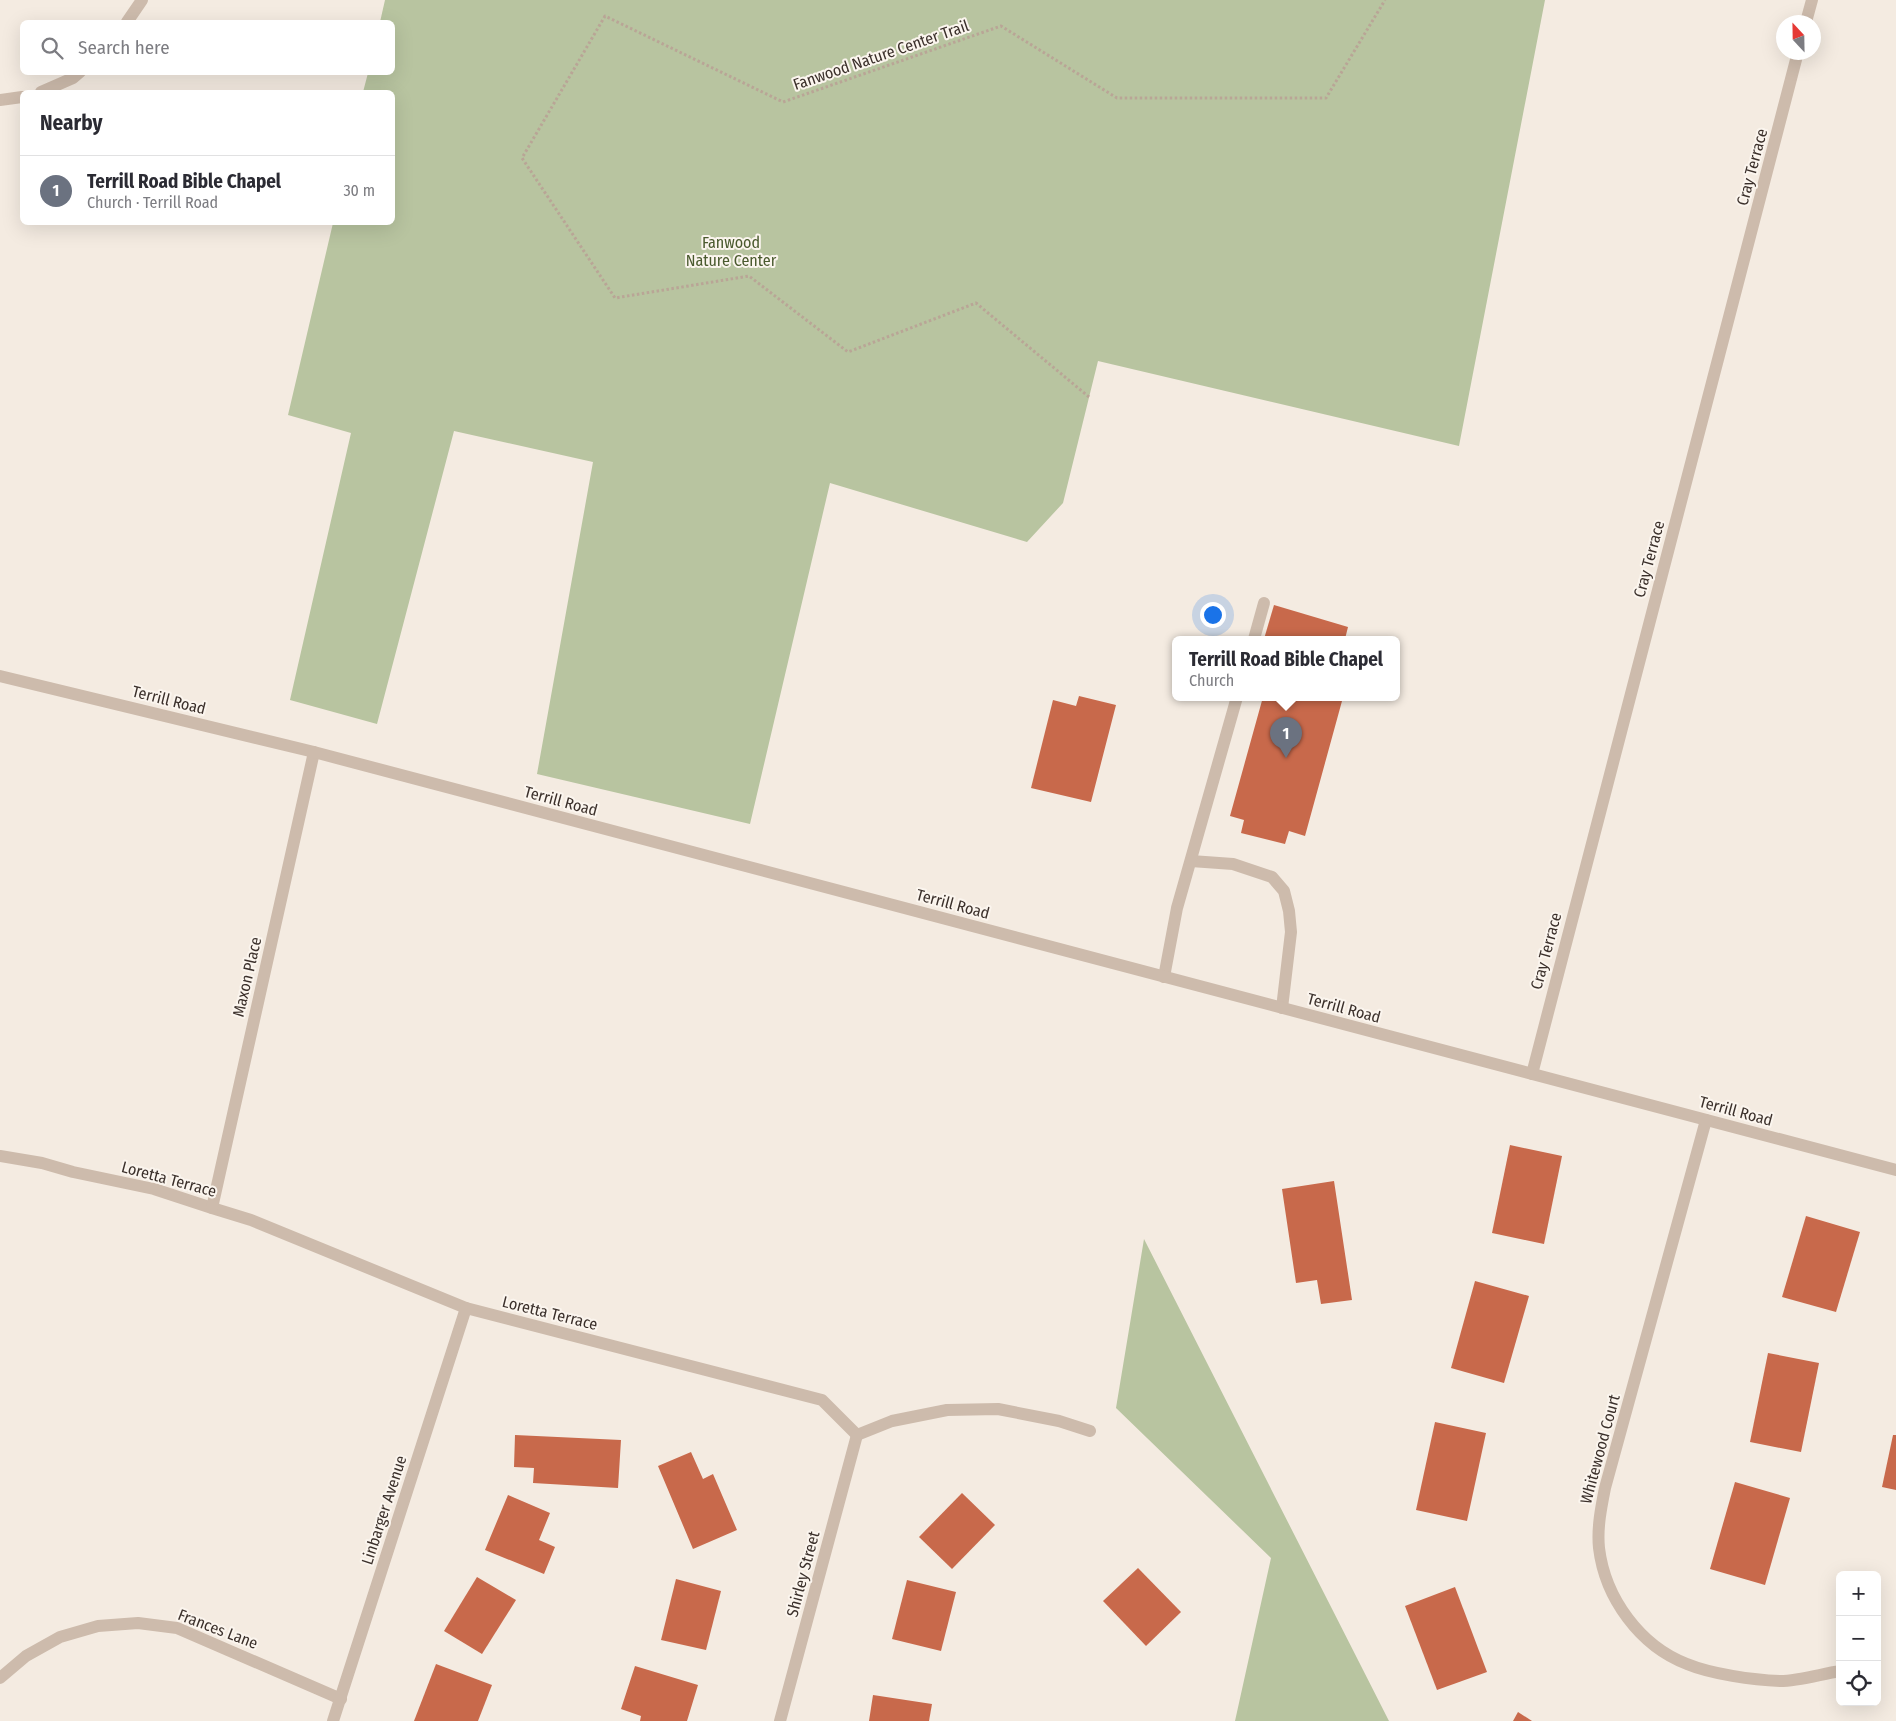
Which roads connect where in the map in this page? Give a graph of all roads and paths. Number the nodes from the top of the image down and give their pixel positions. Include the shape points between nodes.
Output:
1 (142, 0) edge
2 (1385, 0) edge
3 (1812, 0) edge
4 (1808, 15) edge
5 (128, 20) edge
6 (1796, 60) edge
7 (76, 75) edge
8 (46, 90) edge
9 (20, 97) edge
10 (0, 100) edge
11 (1089, 397) dead end
12 (1264, 603) dead end
13 (1255, 636) edge
14 (0, 676) edge
15 (1236, 701) edge
16 (314, 752) junction
17 (1191, 861) junction
18 (1164, 977) junction
19 (1282, 1008) junction
20 (1532, 1074) junction
21 (1706, 1120) junction
22 (0, 1156) edge
23 (1896, 1170) edge
24 (212, 1208) junction
25 (466, 1308) junction
26 (1090, 1431) dead end
27 (857, 1435) junction
28 (1836, 1673) edge
29 (0, 1678) edge
30 (340, 1698) junction
31 (333, 1721) edge
32 (780, 1721) edge

1 - 5 street
2 - 11 path, Fanwood Nature Center Trail via 1326,98 1117,98 1001,26 783,102 604,16 522,158 615,298 749,276 848,352 976,303
3 - 4 street
6 - 20 street, Cray Terrace
7 - 8 street
9 - 10 street
12 - 13 street
14 - 16 street, Terrill Road
15 - 17 street
16 - 18 street, Terrill Road
16 - 24 street, Maxon Place
17 - 18 street via 1177,908
17 - 19 street via 1233,864 1272,877 1284,891 1291,932
18 - 19 street, Terrill Road
19 - 20 street, Terrill Road
20 - 21 street, Terrill Road
21 - 23 street, Terrill Road
21 - 28 street, Whitewood Court via 1605,1488 1599,1518 1599,1548 1606,1577 1618,1605 1636,1630 1659,1649 1686,1664 1716,1673 1781,1681
22 - 24 street, Loretta Terrace via 154,1189
24 - 25 street, Loretta Terrace via 251,1220
25 - 27 street, Loretta Terrace via 822,1400
25 - 30 street, Linbarger Avenue
26 - 27 street via 998,1409 947,1410 892,1421
27 - 32 street, Shirley Street
29 - 30 street, Frances Lane via 26,1656 60,1637 98,1626 138,1623 177,1628
30 - 31 street, Linbarger Avenue

